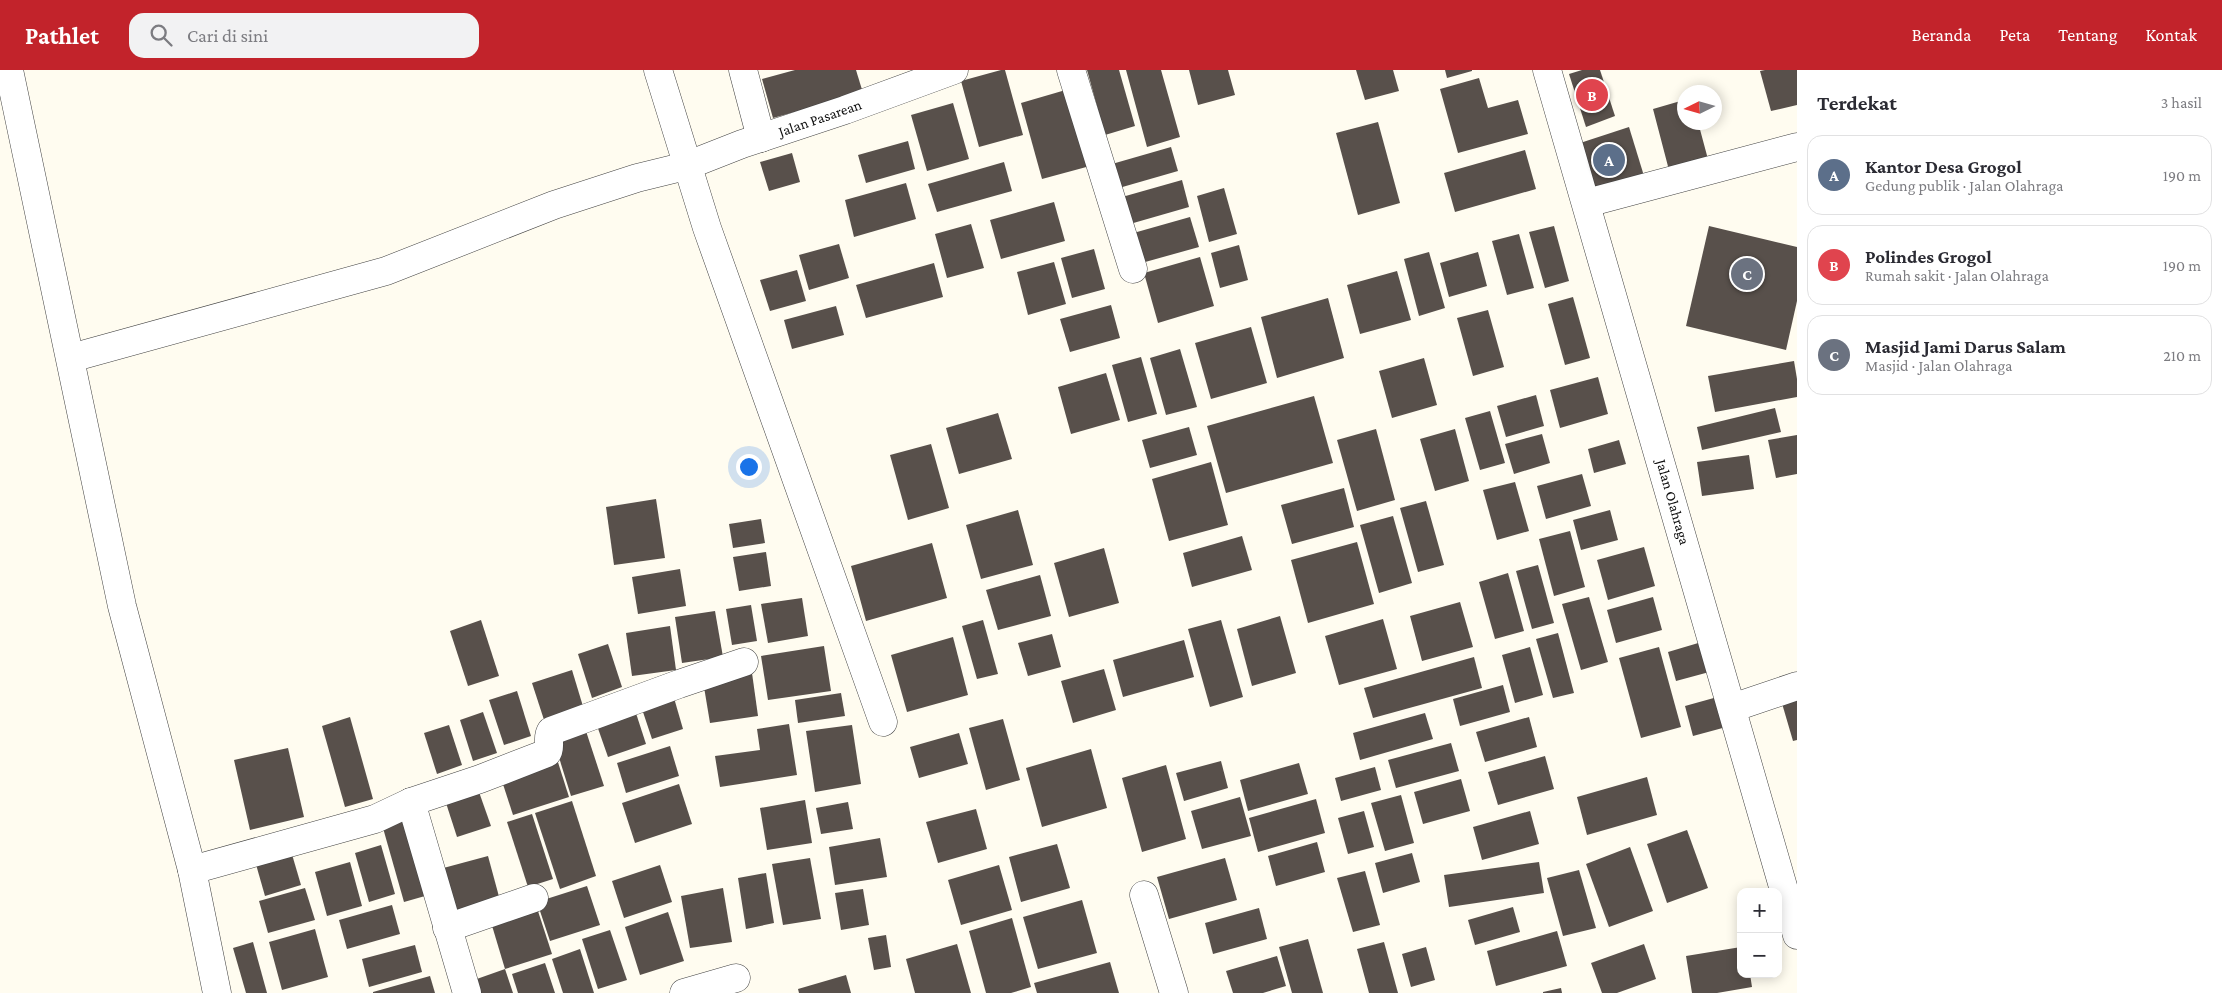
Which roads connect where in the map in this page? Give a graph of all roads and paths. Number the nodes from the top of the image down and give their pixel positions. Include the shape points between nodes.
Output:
1 (9, 70) edge
2 (658, 70) edge
3 (743, 70) edge
4 (954, 70) edge
5 (1072, 70) edge
6 (1547, 70) edge
7 (761, 138) junction
8 (1795, 153) edge
9 (686, 166) junction
10 (1587, 202) junction
11 (1133, 268) dead end
12 (71, 358) junction
13 (744, 662) dead end
14 (1797, 686) edge
15 (1732, 708) junction
16 (883, 722) dead end
17 (412, 802) junction
18 (192, 870) junction
19 (1144, 895) dead end
20 (534, 898) dead end
21 (447, 928) junction
22 (1797, 935) edge
23 (736, 978) dead end
24 (217, 993) edge
25 (467, 993) edge
26 (684, 993) edge
27 (1174, 993) edge

1 - 12 street
2 - 9 street
3 - 7 street
4 - 7 street, Jalan Pasarean
5 - 11 street
6 - 10 street, Jalan Olahraga
7 - 9 street, Jalan Pasarean
8 - 10 street
9 - 12 street, Jalan Pasarean via 554,205 386,271
9 - 16 street
10 - 15 street, Jalan Olahraga
12 - 18 street via 122,606
13 - 17 street via 551,731 547,754
14 - 15 street
15 - 22 street, Jalan Olahraga
17 - 18 street via 375,819
17 - 21 street
18 - 24 street
19 - 27 street
20 - 21 street
21 - 25 street
23 - 26 street

